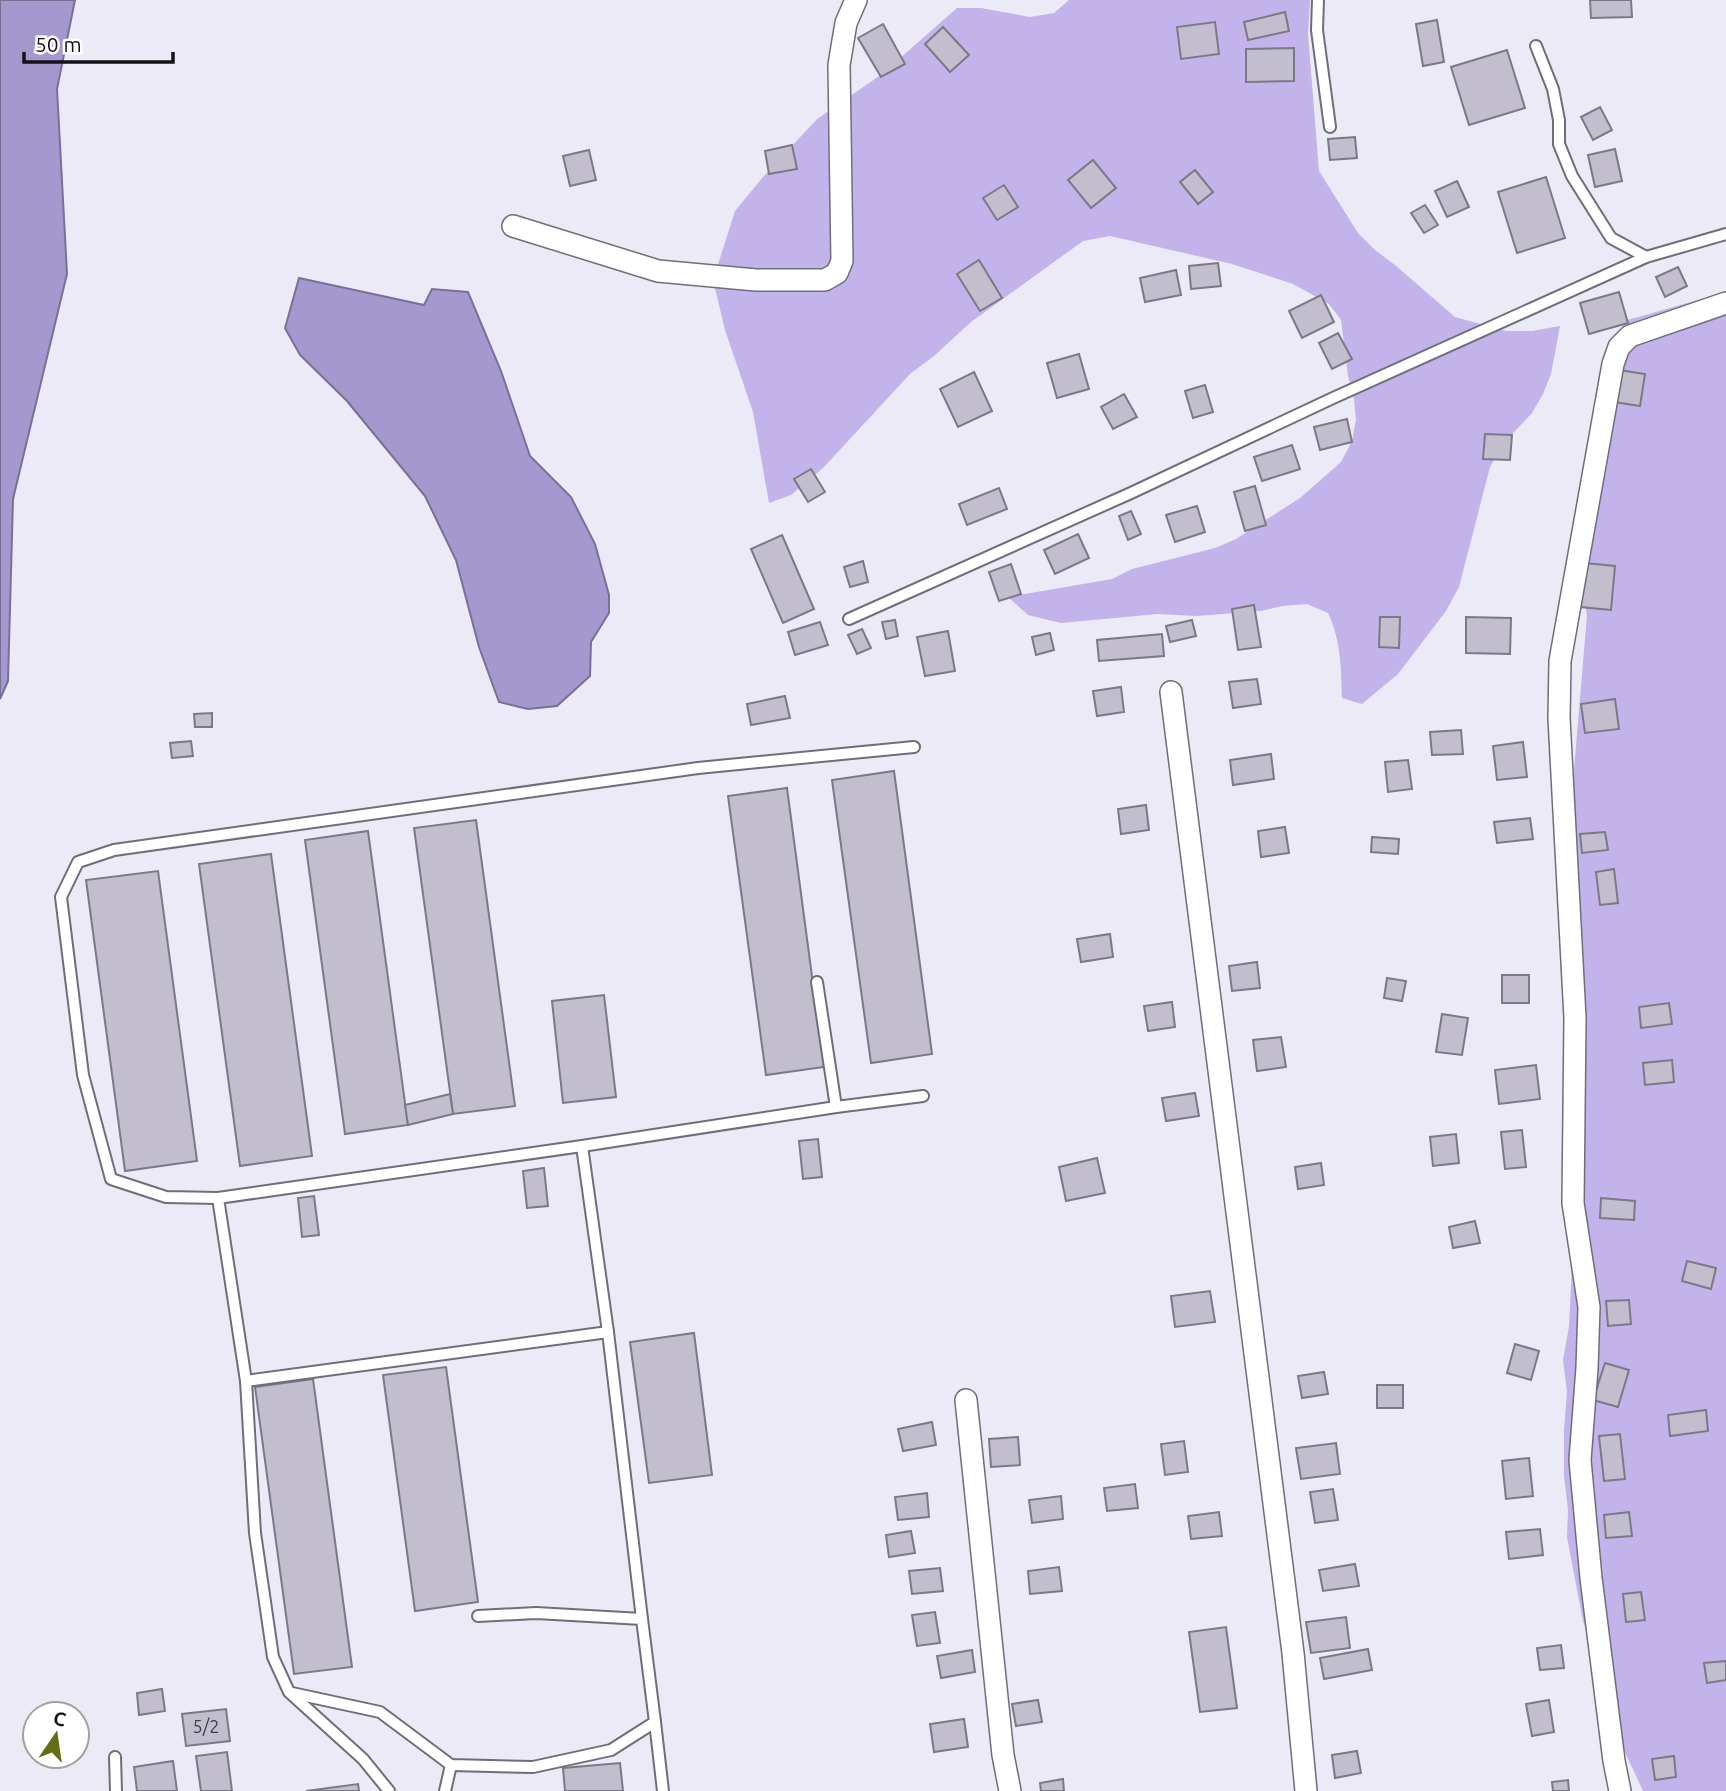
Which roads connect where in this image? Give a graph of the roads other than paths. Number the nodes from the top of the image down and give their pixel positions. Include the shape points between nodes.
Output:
1 (856, 0) edge
2 (1318, 0) edge
3 (1536, 47) dead end
4 (1330, 127) dead end
5 (513, 226) dead end
6 (1726, 234) edge
7 (1646, 257) junction
8 (1726, 303) edge
9 (849, 619) dead end
10 (1171, 692) dead end
11 (914, 747) dead end
12 (817, 982) dead end
13 (923, 1096) dead end
14 (836, 1107) junction
15 (582, 1146) junction
16 (218, 1199) junction
17 (608, 1332) junction
18 (246, 1381) junction
19 (966, 1399) dead end
20 (478, 1616) dead end
21 (642, 1619) junction
22 (289, 1692) junction
23 (655, 1722) junction
24 (115, 1758) dead end
25 (451, 1765) junction
26 (116, 1791) edge
27 (389, 1791) edge
28 (445, 1791) edge
29 (663, 1791) edge
30 (1010, 1791) edge
31 (1306, 1791) edge
32 (1620, 1791) edge

1 - 5 street via 846,23 839,65 842,261 837,274 825,280 756,280 658,271
2 - 4 lane via 1317,30
3 - 7 lane via 1553,89 1559,144 1572,176 1611,238
6 - 7 lane
7 - 9 lane
8 - 32 street via 1630,337 1619,347 1560,661 1575,1018 1573,1203 1589,1307 1580,1460
10 - 31 street via 1293,1653
11 - 16 lane via 698,768 114,850 78,862 61,897 83,1075 111,1179 166,1197
12 - 14 lane
13 - 14 lane
14 - 15 lane
15 - 16 lane
15 - 17 lane
16 - 18 lane
17 - 18 lane
17 - 21 lane
18 - 22 lane via 257,1547 273,1657
19 - 30 street
20 - 21 lane via 536,1613
21 - 23 lane
22 - 25 lane via 380,1712
22 - 27 lane via 363,1759
23 - 25 lane via 611,1750 533,1767
23 - 29 lane
24 - 26 lane
25 - 28 lane

